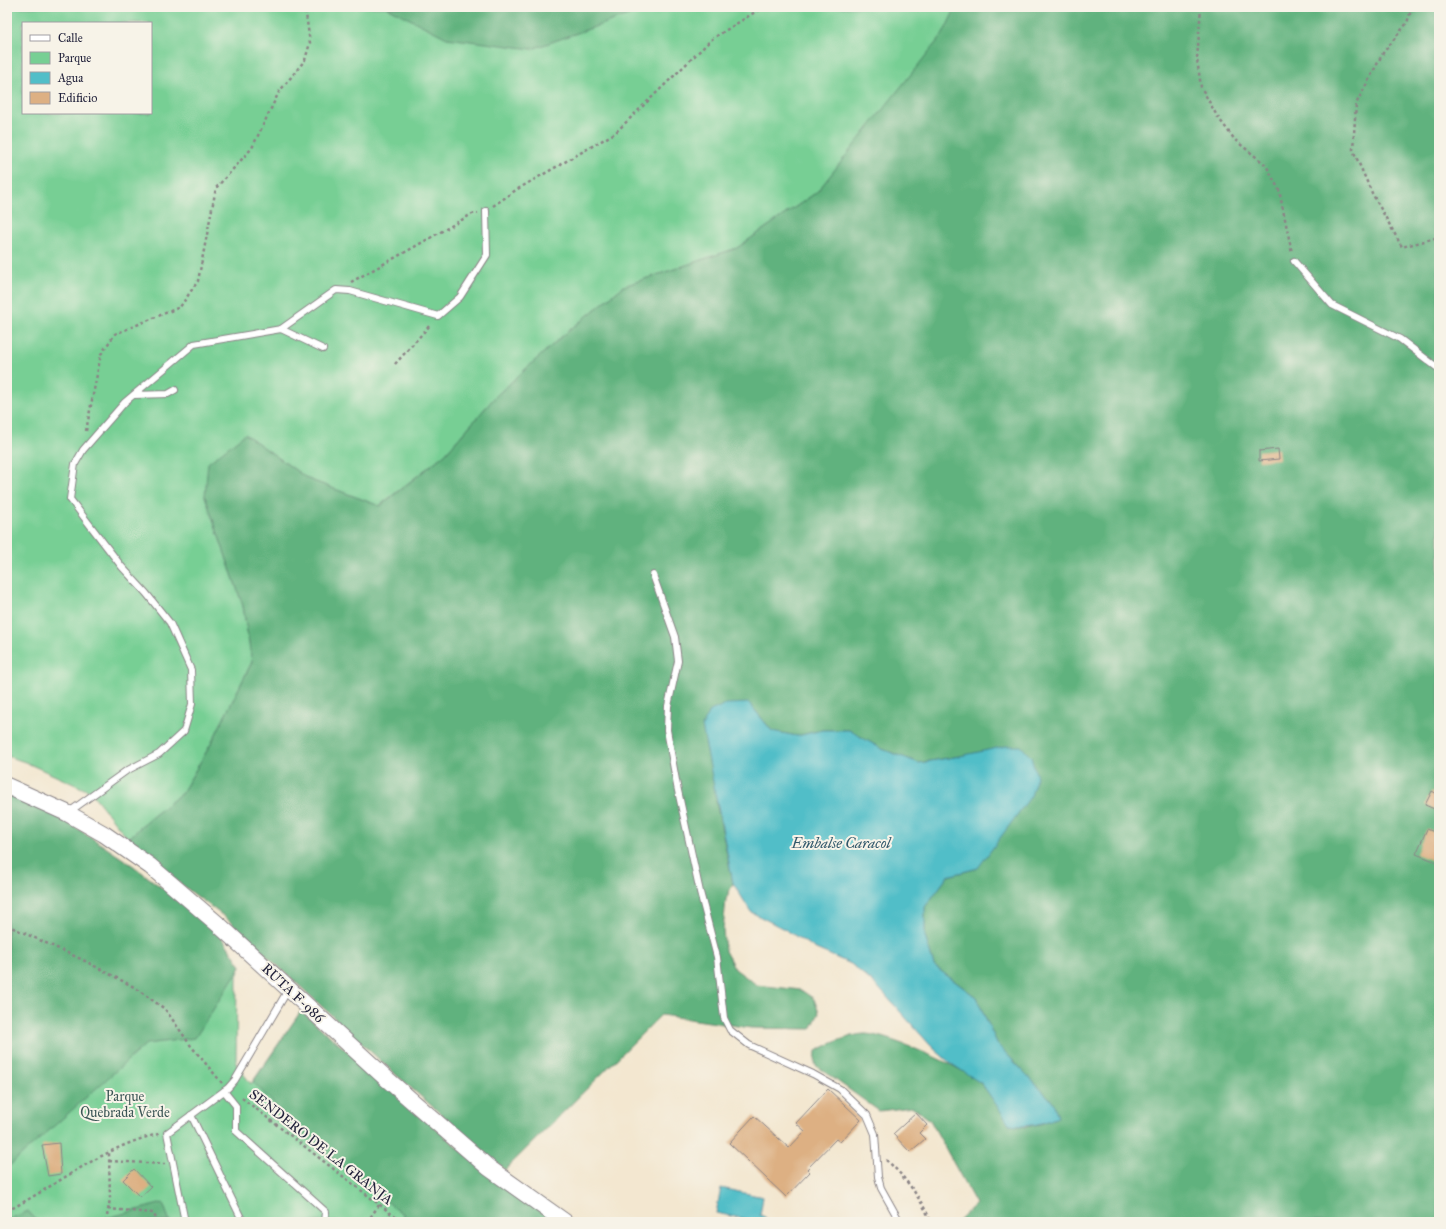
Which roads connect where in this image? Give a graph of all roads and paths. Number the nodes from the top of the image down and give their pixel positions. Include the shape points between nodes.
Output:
1 (305, 7) edge
2 (763, 7) edge
3 (1201, 7) edge
4 (1412, 7) edge
5 (486, 211) junction
6 (1439, 237) edge
7 (1294, 261) joint
8 (336, 290) junction
9 (438, 316) junction
10 (282, 329) junction
11 (323, 350) dead end
12 (395, 364) dead end
13 (1439, 368) edge
14 (175, 390) dead end
15 (134, 395) junction
16 (83, 450) junction
17 (653, 575) dead end
18 (7, 786) edge
19 (67, 813) junction
20 (7, 924) edge
21 (288, 988) junction
22 (226, 1090) junction
23 (190, 1115) junction
24 (167, 1132) junction
25 (876, 1151) junction
26 (109, 1153) junction
27 (109, 1161) junction
28 (173, 1164) junction
29 (378, 1205) junction
30 (108, 1209) junction
31 (7, 1211) edge
32 (106, 1222) edge
33 (158, 1222) edge
34 (184, 1222) edge
35 (242, 1222) edge
36 (325, 1222) edge
37 (367, 1222) edge
38 (402, 1222) edge
39 (565, 1222) edge
40 (900, 1222) edge
41 (931, 1222) edge

1 - 16 path via 310,43 306,60 280,92 252,148 216,188 198,281 180,307 115,334 101,354
2 - 5 path via 712,39 615,133 516,190
3 - 7 path via 1197,59 1201,87 1217,116 1235,140 1266,165 1279,190
4 - 6 path via 1407,23 1383,53 1356,104 1353,150 1372,193 1402,247
5 - 8 path via 472,214
5 - 9 lane via 487,255 460,297
7 - 13 lane via 1332,305 1400,339
8 - 9 lane via 350,291
8 - 10 lane
9 - 12 path
10 - 11 lane
10 - 15 lane via 194,344
14 - 15 lane via 168,394
15 - 16 lane
16 - 19 lane via 75,464 70,499 122,567 170,623 191,670 192,704 184,731 159,754 126,771
17 - 25 lane via 675,637 678,661 668,706 667,730 700,892 717,958 724,1018 730,1030 749,1045 840,1089 867,1115 875,1134
18 - 19 main road, RUTA F-986
19 - 21 main road, RUTA F-986 via 104,834 150,866
20 - 22 path, SENDERO DE LA GRANJA via 92,964 134,987 165,1009
21 - 22 lane via 235,1080
21 - 39 main road, RUTA F-986 via 489,1168
22 - 23 lane
22 - 29 path, SENDERO DE LA GRANJA
22 - 36 lane via 236,1106 236,1131 326,1212
23 - 24 lane
23 - 35 lane
24 - 26 path via 146,1137
24 - 28 lane
25 - 40 lane via 881,1188
25 - 41 path via 895,1167 923,1205
26 - 27 path
26 - 31 path
27 - 28 path
27 - 30 path
28 - 34 lane
29 - 37 path
29 - 38 path, SENDERO DE LA GRANJA
30 - 32 path
30 - 33 path via 153,1213

